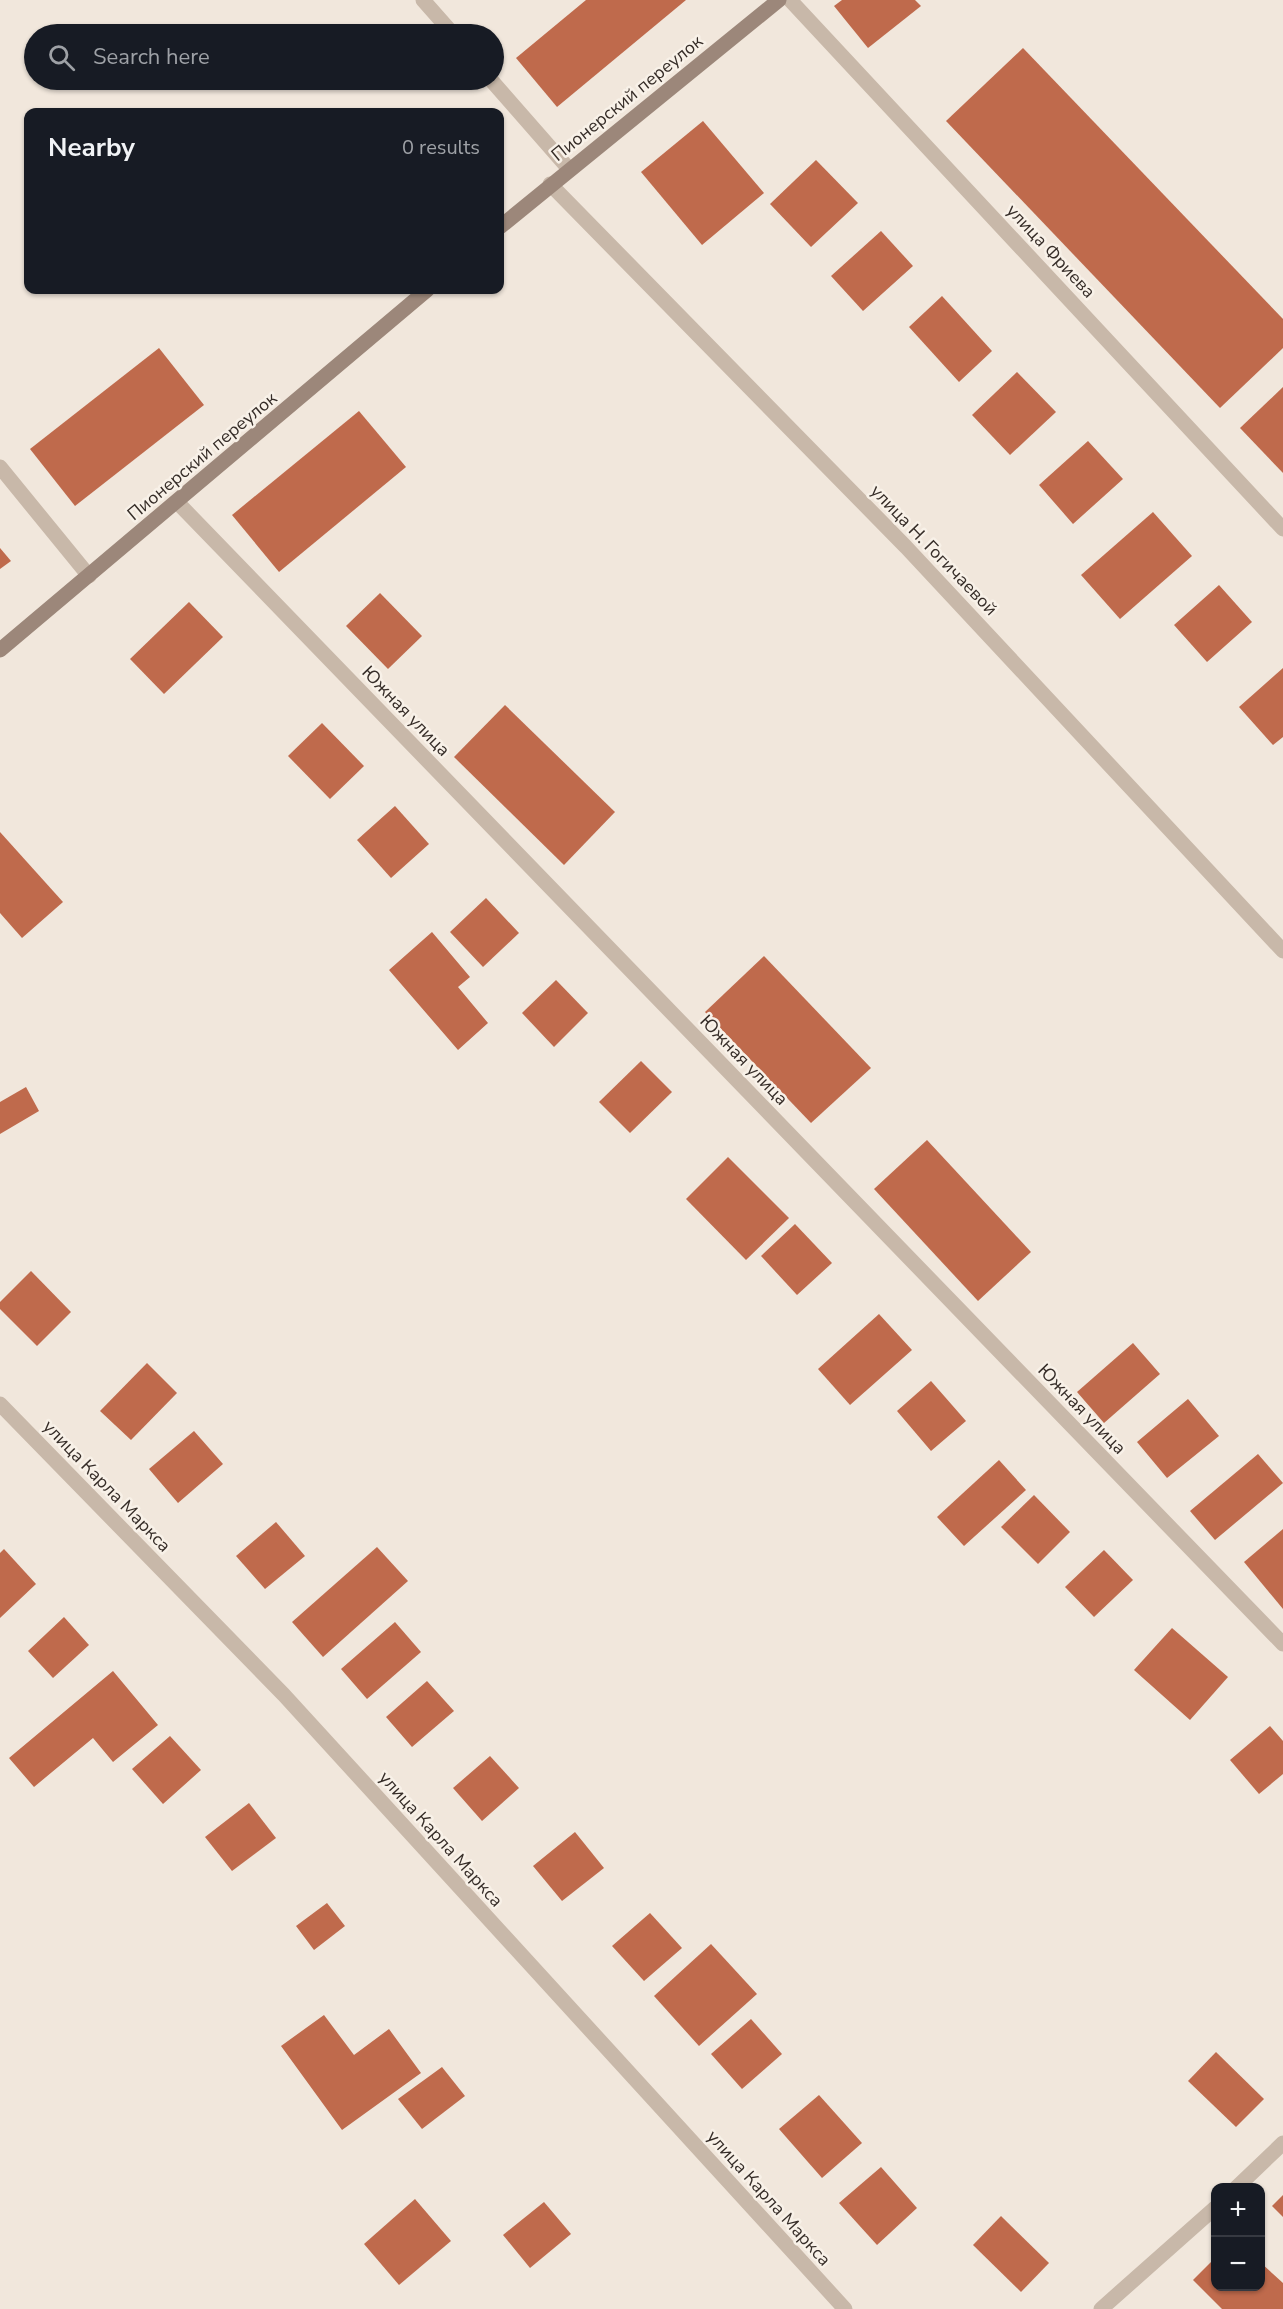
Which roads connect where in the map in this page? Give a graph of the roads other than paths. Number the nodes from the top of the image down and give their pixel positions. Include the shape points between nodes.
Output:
1 (423, 0) edge
2 (779, 0) edge
3 (790, 0) edge
4 (444, 24) edge
5 (500, 90) edge
6 (568, 169) junction
7 (550, 184) junction
8 (504, 224) edge
9 (422, 294) edge
10 (0, 467) edge
11 (178, 503) junction
12 (1283, 529) edge
13 (88, 576) junction
14 (0, 650) edge
15 (1283, 951) edge
16 (0, 1404) edge
17 (1283, 1644) edge
18 (1283, 2143) edge
19 (1240, 2183) edge
20 (1211, 2211) edge
21 (845, 2309) edge
22 (1101, 2309) edge

1 - 4 street
2 - 6 street, Пионерский переулок
3 - 12 street, улица Фриева
5 - 6 street
6 - 7 street, Пионерский переулок
7 - 8 street, Пионерский переулок
7 - 15 street, улица Н. Гогичаевой via 906,546
9 - 11 street, Пионерский переулок
10 - 13 street
11 - 13 street, Пионерский переулок
11 - 17 street, Южная улица
13 - 14 street, Пионерский переулок
16 - 21 street, улица Карла Маркса via 284,1695
18 - 19 street
20 - 22 street

